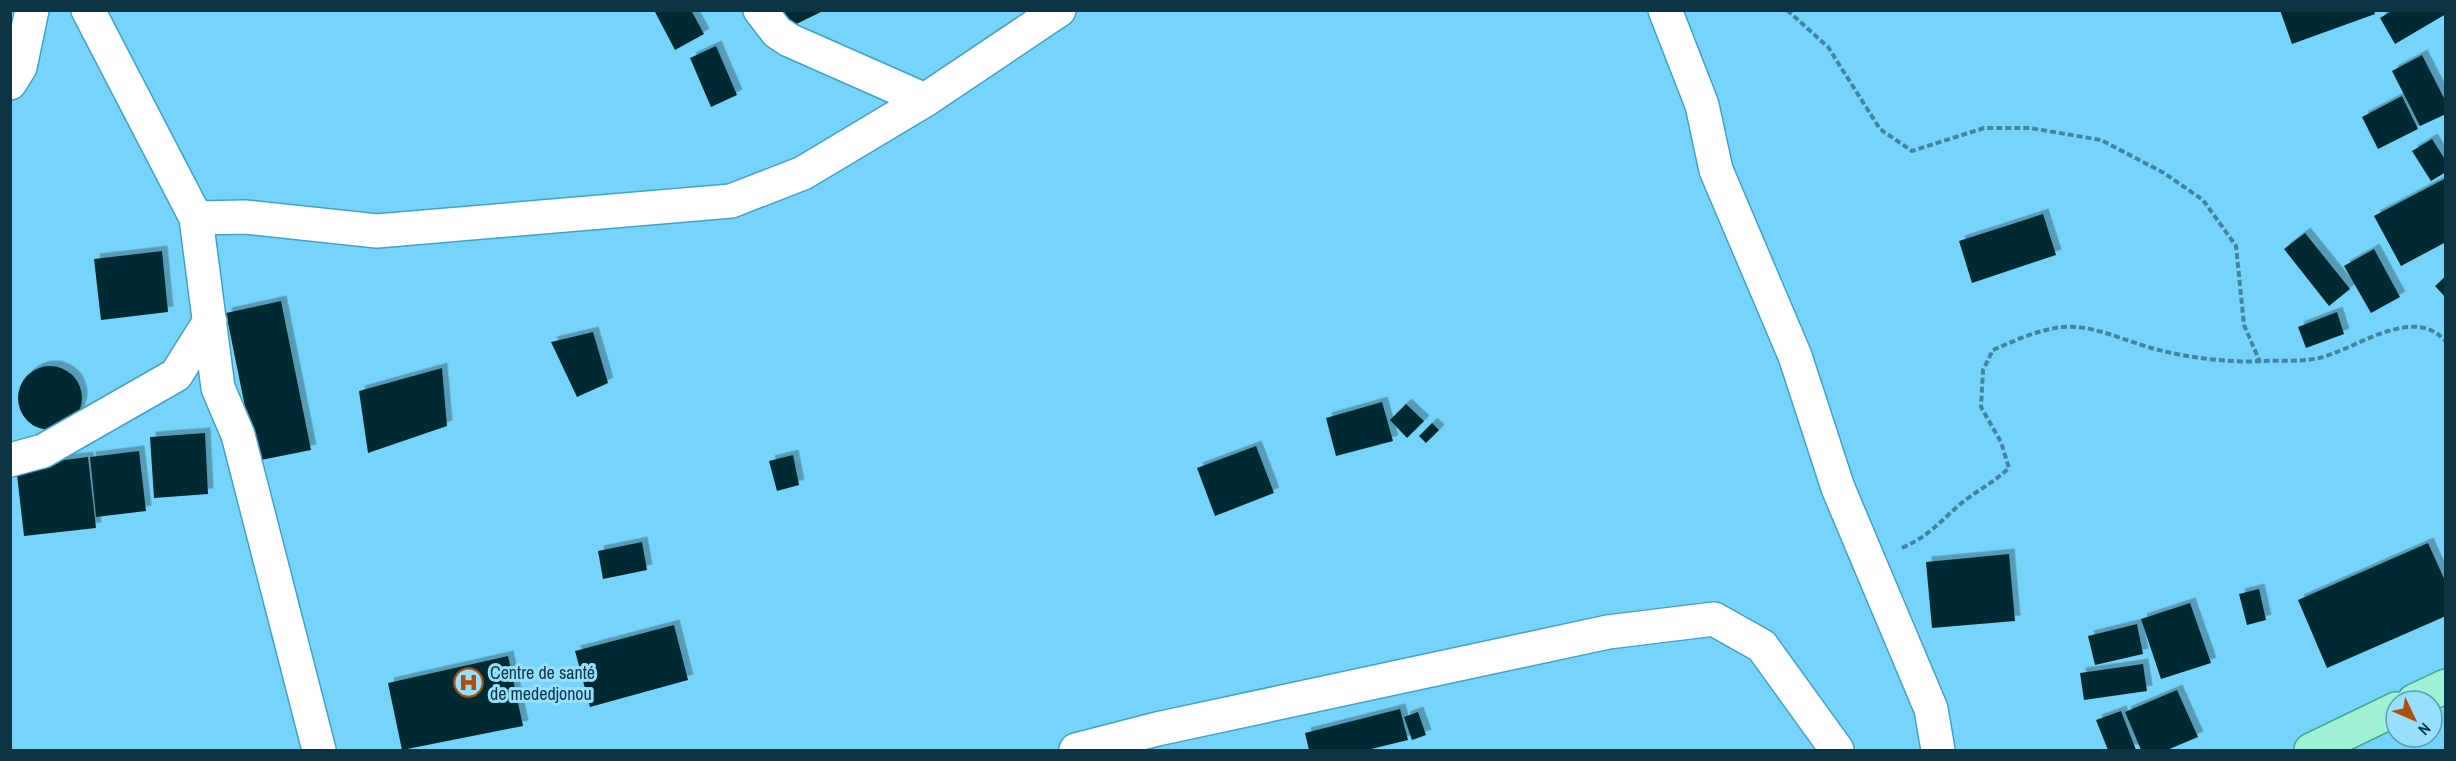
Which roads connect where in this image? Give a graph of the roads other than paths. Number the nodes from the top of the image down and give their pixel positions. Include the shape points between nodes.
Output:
1 (32, 10) edge
2 (88, 10) edge
3 (760, 10) edge
4 (1059, 10) edge
5 (1665, 10) edge
6 (10, 83) edge
7 (925, 100) junction
8 (196, 219) junction
9 (210, 321) junction
10 (10, 460) edge
11 (2384, 715) edge
12 (319, 750) edge
13 (1076, 750) edge
14 (1837, 750) edge
15 (1938, 750) edge
16 (2311, 750) edge

1 - 6 street via 20,67
2 - 8 street
3 - 7 street via 789,40
4 - 7 street
5 - 15 street via 1702,105 1716,170 1795,356 1838,488 1931,709
7 - 8 street via 802,173 731,201 377,231 245,217
8 - 9 street
9 - 10 street via 176,375 43,451
9 - 12 street via 218,388 238,435
11 - 16 main road
13 - 14 street via 1608,632 1714,620 1762,646

